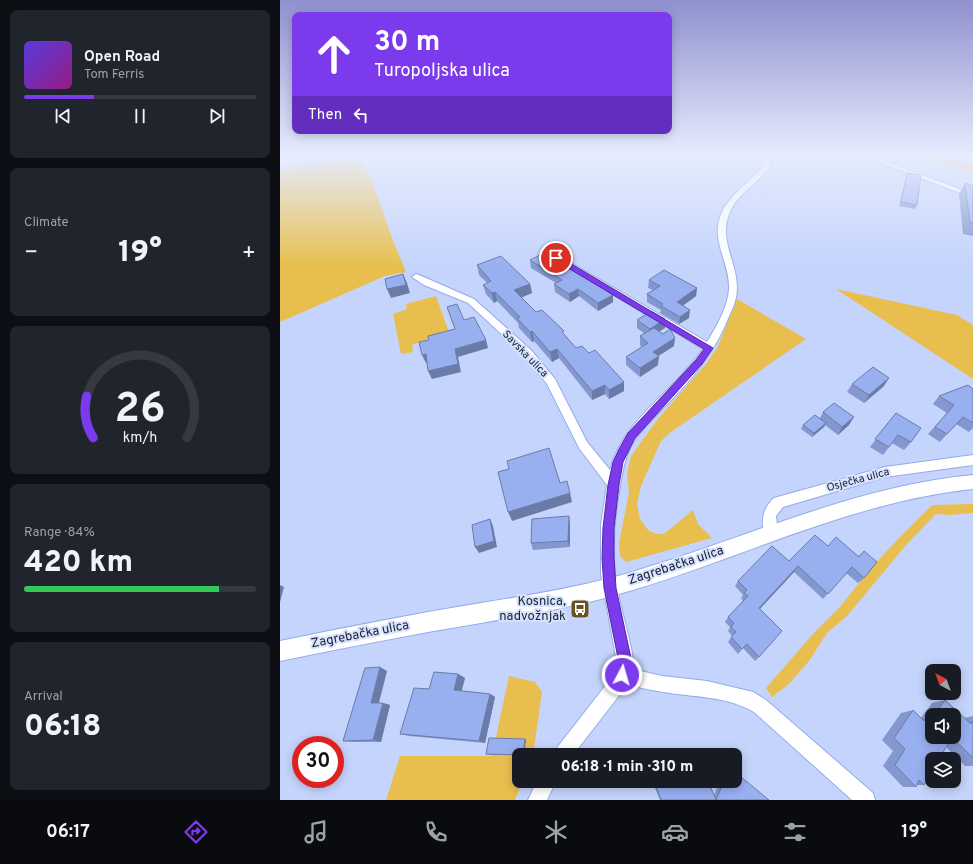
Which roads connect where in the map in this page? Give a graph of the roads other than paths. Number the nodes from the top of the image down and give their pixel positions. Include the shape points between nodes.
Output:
1 (742, 191) edge
2 (961, 191) edge
3 (973, 196) edge
4 (556, 258) edge
5 (416, 276) dead end
6 (709, 348) junction
7 (973, 460) edge
8 (973, 482) edge
9 (614, 485) junction
10 (771, 534) junction
11 (610, 588) junction
12 (280, 651) edge
13 (622, 675) junction
14 (567, 748) edge
15 (543, 788) edge
16 (537, 800) edge
17 (866, 800) edge

1 - 6 street via 725,214 721,235 734,289 722,323
2 - 3 street
4 - 6 street
5 - 9 street, Savska ulica via 471,301 527,352 551,382 584,445
6 - 9 street via 632,436 618,462
7 - 10 street, Osječka ulica via 885,472 779,502 769,514
8 - 10 street, Zagrebačka ulica via 911,491
9 - 11 street via 608,528
10 - 11 street, Zagrebačka ulica
11 - 12 street, Zagrebačka ulica
11 - 13 street via 625,663
13 - 14 street
13 - 17 street via 747,698 760,706
15 - 16 street

